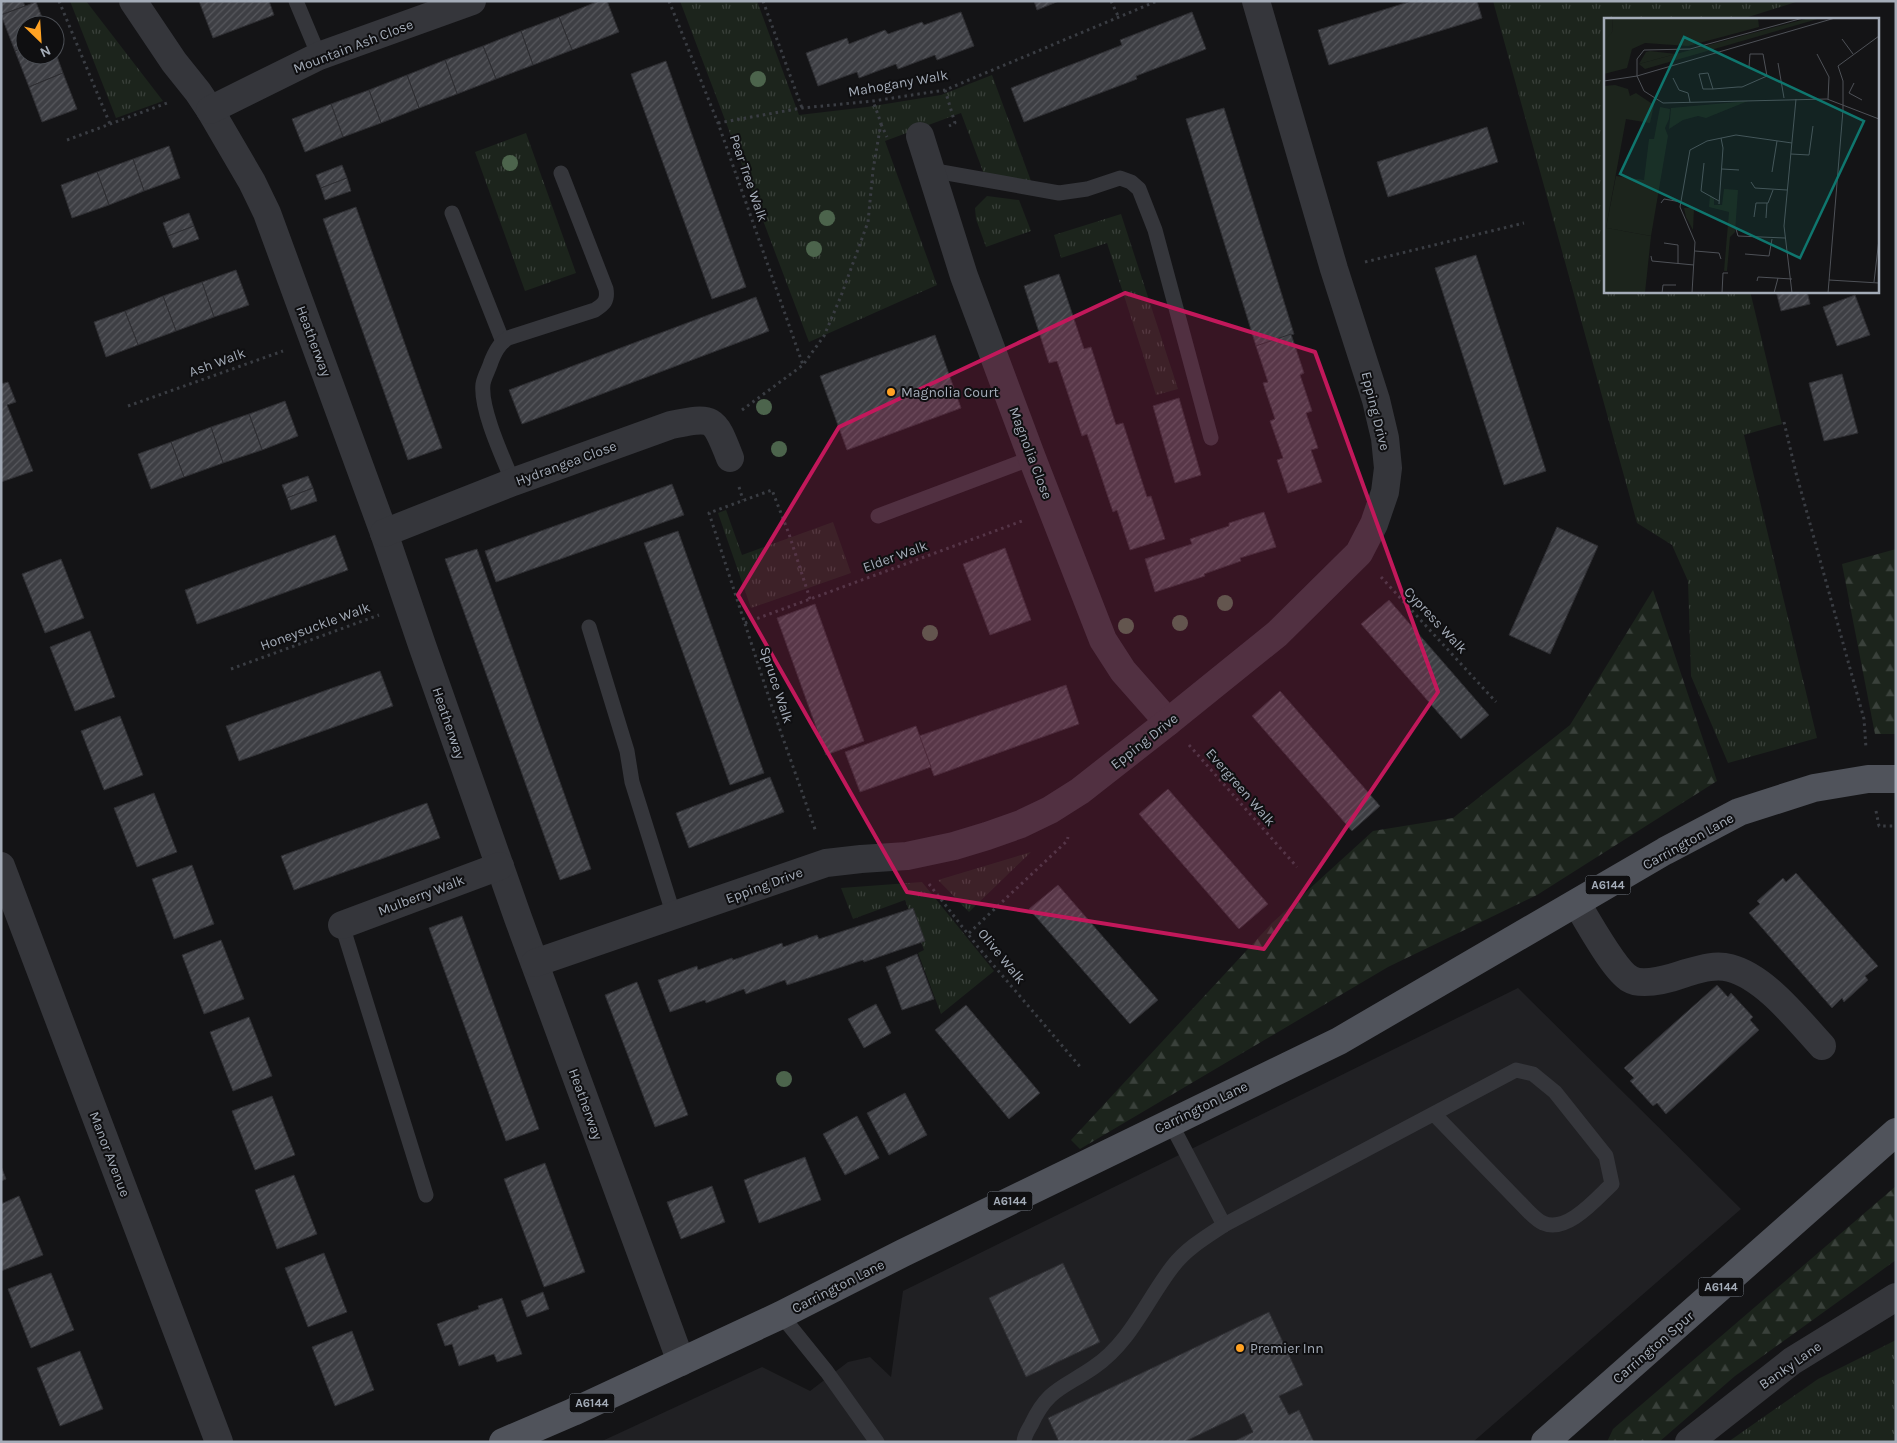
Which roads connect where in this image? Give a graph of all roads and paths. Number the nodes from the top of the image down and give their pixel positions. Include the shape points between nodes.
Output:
1 (59, 1) edge
2 (133, 1) edge
3 (296, 1) edge
4 (472, 1) edge
5 (669, 1) edge
6 (763, 1) edge
7 (1111, 1) edge
8 (1156, 1) edge
9 (1261, 2) edge
10 (1119, 18) junction
11 (319, 56) junction
12 (204, 101) junction
13 (873, 101) junction
14 (802, 108) junction
15 (718, 123) junction
16 (110, 124) junction
17 (920, 136) dead end
18 (67, 140) dead end
19 (930, 170) junction
20 (561, 173) dead end
21 (452, 213) dead end
22 (1524, 223) dead end
23 (1334, 269) junction
24 (314, 340) junction
25 (503, 342) junction
26 (803, 365) junction
27 (128, 406) dead end
28 (709, 421) junction
29 (1784, 422) dead end
30 (1211, 438) dead end
31 (730, 458) dead end
32 (1032, 458) junction
33 (513, 482) junction
34 (1053, 509) junction
35 (878, 516) dead end
36 (384, 533) junction
37 (1359, 553) junction
38 (810, 599) junction
39 (408, 604) junction
40 (744, 623) junction
41 (589, 627) dead end
42 (231, 669) dead end
43 (1496, 702) dead end
44 (1168, 722) junction
45 (1868, 779) junction
46 (1896, 779) edge
47 (1080, 791) junction
48 (907, 856) junction
49 (826, 864) junction
50 (1, 866) edge
51 (500, 866) junction
52 (1297, 867) dead end
53 (1577, 904) junction
54 (674, 916) junction
55 (342, 925) joint
56 (969, 933) junction
57 (535, 963) junction
58 (1822, 1046) dead end
59 (1082, 1069) dead end
60 (1434, 1114) junction
61 (1170, 1122) junction
62 (1896, 1132) edge
63 (426, 1195) dead end
64 (1224, 1225) junction
65 (1896, 1297) edge
66 (781, 1315) junction
67 (681, 1362) junction
68 (219, 1442) edge
69 (503, 1442) edge
70 (877, 1442) edge
71 (1024, 1442) edge
72 (1545, 1442) edge
73 (1689, 1442) edge

1 - 16 path
2 - 12 street, Heatherway
3 - 11 lane
4 - 11 street, Mountain Ash Close
5 - 15 path, Pear Tree Walk
6 - 14 path
7 - 10 path
8 - 10 path, Mahogany Walk
9 - 23 street, Epping Drive
10 - 13 path, Mahogany Walk via 945,90
11 - 12 street, Mountain Ash Close
12 - 16 path
12 - 24 street, Heatherway via 267,213
13 - 14 path, Mahogany Walk
13 - 26 path via 881,123 868,222 824,336
14 - 15 path, Mahogany Walk
15 - 26 path, Pear Tree Walk
16 - 18 path
17 - 19 street, Magnolia Close
19 - 30 lane via 1059,193 1087,189 1120,178 1139,189 1155,230
19 - 32 street, Magnolia Close via 964,276
20 - 25 lane via 608,298 595,310
21 - 25 lane
22 - 23 path
23 - 37 street, Epping Drive via 1376,400 1388,468 1385,492
24 - 27 path, Ash Walk
24 - 36 street, Heatherway
25 - 33 lane via 483,383 484,398
26 - 28 path via 738,413
28 - 31 street via 719,430
28 - 33 street, Hydrangea Close via 671,425
29 - 45 path via 1864,719
32 - 34 street, Magnolia Close
32 - 35 lane
33 - 36 street, Hydrangea Close
34 - 38 path, Elder Walk
34 - 44 street, Magnolia Close via 1111,654
36 - 39 street, Heatherway
37 - 43 path, Cypress Walk
37 - 44 street, Epping Drive via 1277,634
38 - 40 path, Elder Walk
38 - 40 path, Spruce Walk via 772,490 709,513
39 - 42 path, Honeysuckle Walk
39 - 51 street, Heatherway
40 - 49 path, Spruce Walk
41 - 54 lane
44 - 47 street, Epping Drive
44 - 52 path, Evergreen Walk
45 - 46 main road, Carrington Lane / A6144
45 - 53 main road, Carrington Lane / A6144 via 1814,788 1739,812
47 - 48 street, Epping Drive via 1021,824
47 - 56 path via 1067,841
48 - 49 street, Epping Drive
48 - 56 path, Olive Walk
49 - 54 street, Epping Drive
50 - 68 street, Manor Avenue
51 - 55 street, Mulberry Walk
51 - 57 street, Heatherway
53 - 58 street via 1612,960 1630,979 1650,982 1706,967 1729,967 1746,974 1768,990
53 - 61 main road, Carrington Lane / A6144 via 1339,1042
54 - 57 street, Epping Drive
55 - 63 lane
56 - 59 path, Olive Walk
57 - 67 street, Heatherway
60 - 60 lane via 1516,1070 1533,1074 1554,1092 1606,1156 1612,1184 1578,1216 1558,1226 1544,1224
60 - 64 lane
61 - 64 lane
61 - 66 main road, Carrington Lane / A6144
62 - 72 main road, Carrington Spur / A6144
64 - 71 lane via 1195,1244 1174,1265 1124,1340 1095,1366 1060,1386 1043,1402
65 - 73 street, Banky Lane via 1792,1361
66 - 67 main road, Carrington Lane / A6144
66 - 70 lane via 828,1372
67 - 69 main road, Carrington Lane / A6144

